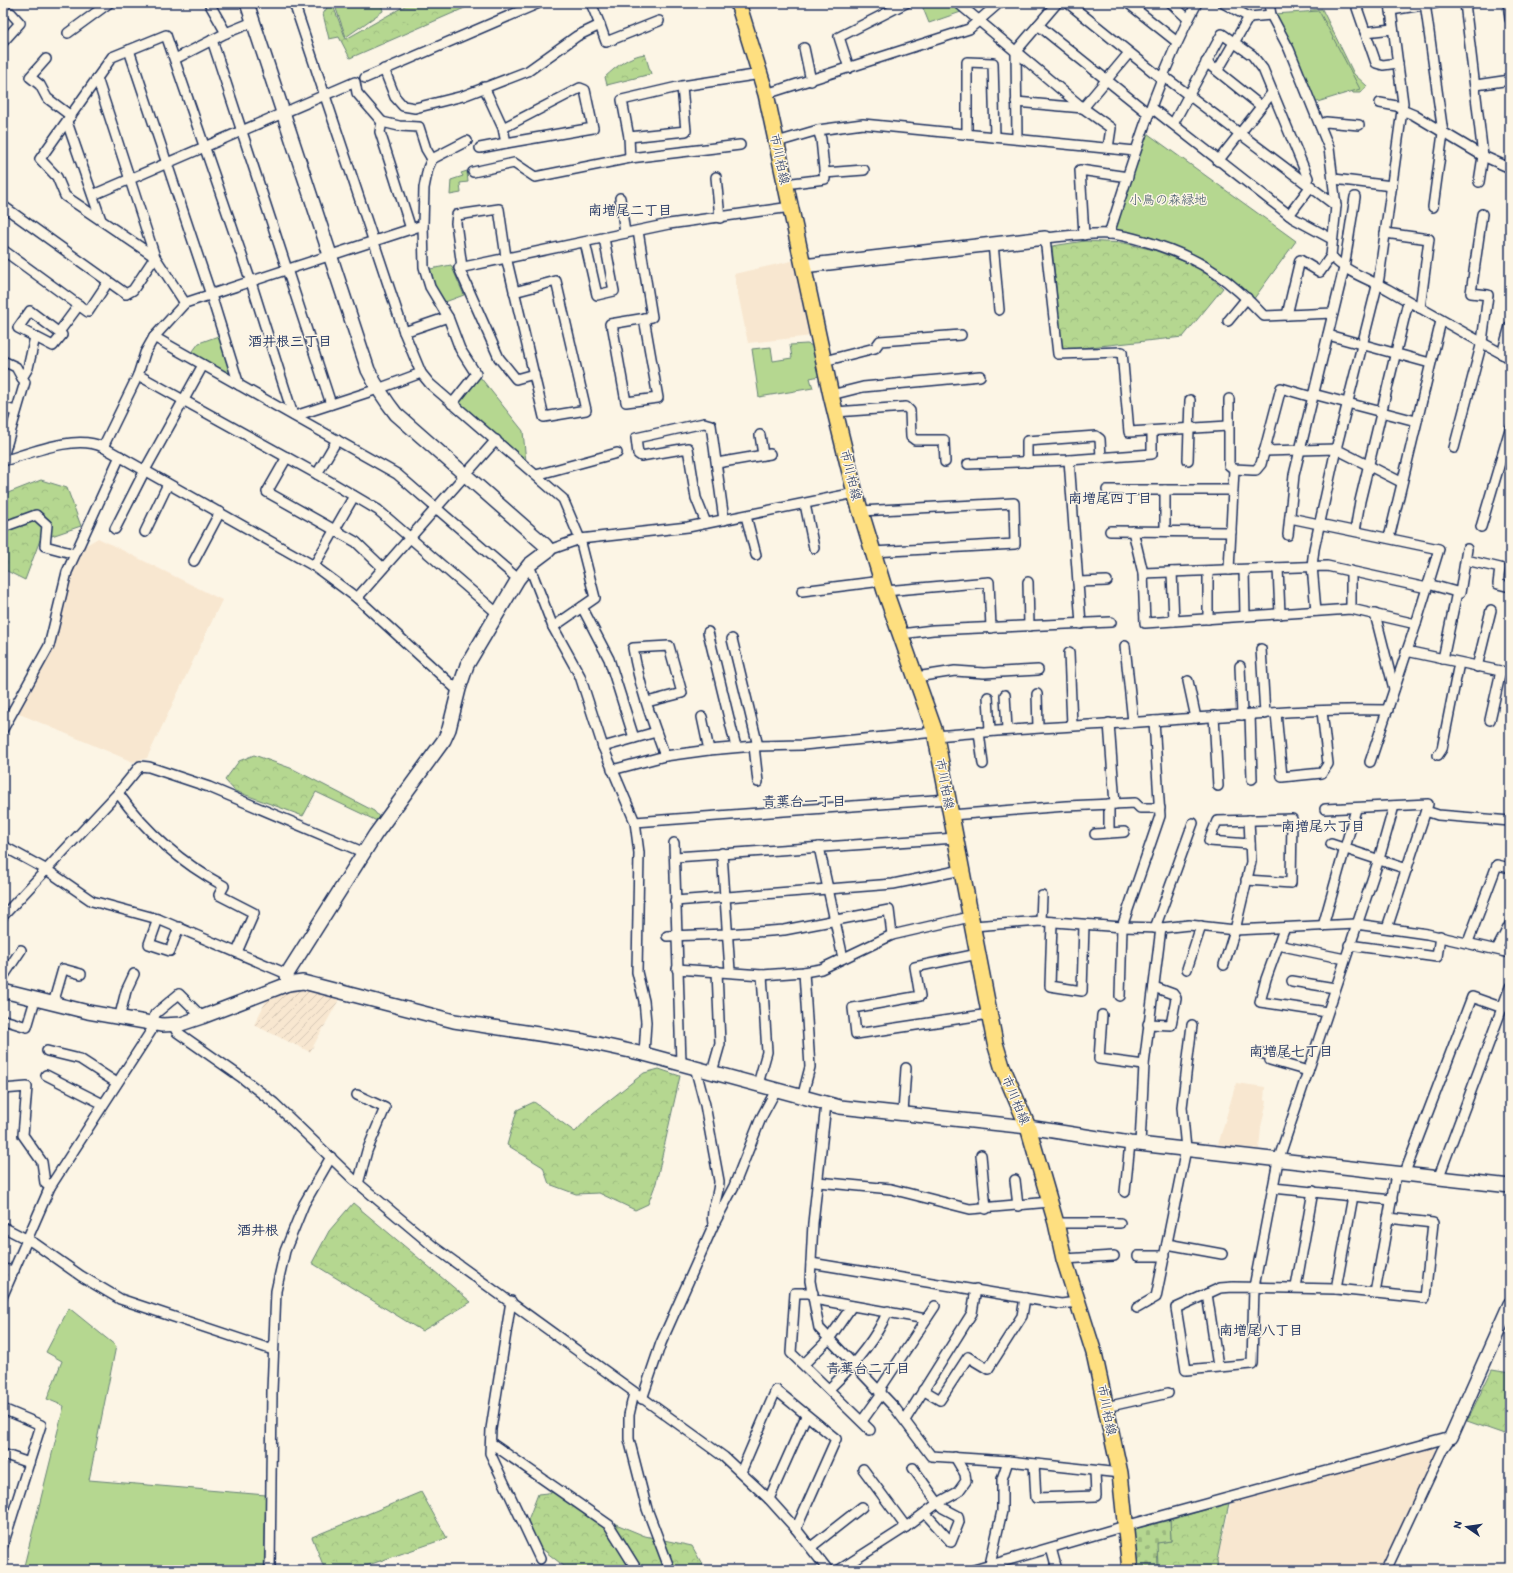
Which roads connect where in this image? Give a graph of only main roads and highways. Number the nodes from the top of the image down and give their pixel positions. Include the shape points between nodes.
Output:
1 (738, 3) edge
2 (1130, 1570) edge

1 - 2 main road, 市川柏線 via 766,94 855,493 884,586 936,734 1002,1066 1028,1127 1064,1259 1094,1353 1120,1474

